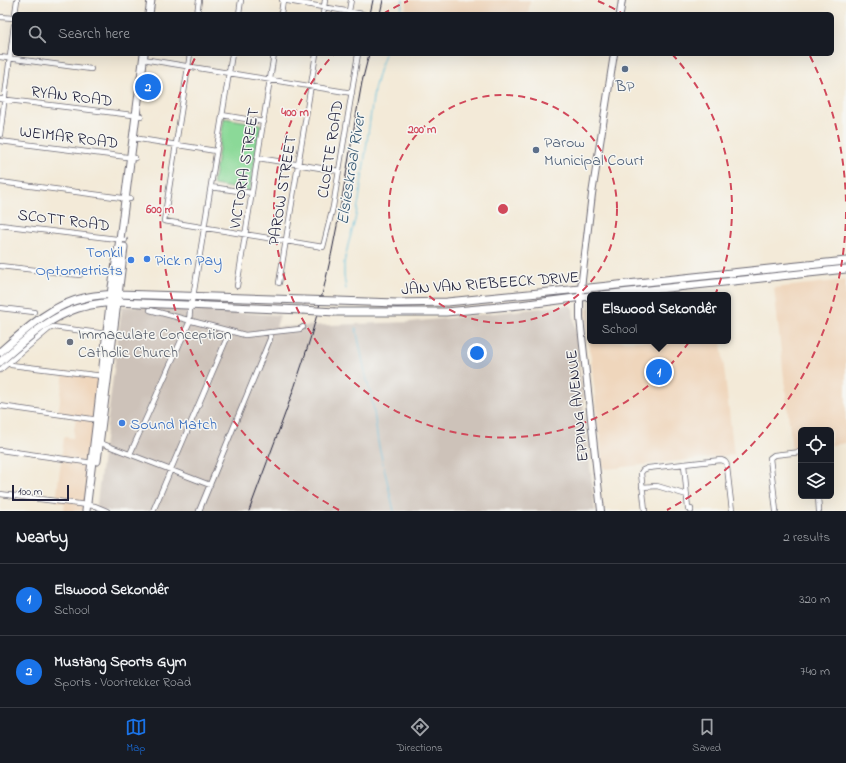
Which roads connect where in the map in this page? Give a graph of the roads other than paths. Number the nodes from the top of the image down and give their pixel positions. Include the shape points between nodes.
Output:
1 (17, 0) edge
2 (151, 0) edge
3 (155, 0) edge
4 (199, 0) edge
5 (241, 0) edge
6 (283, 0) edge
7 (325, 0) edge
8 (350, 0) edge
9 (622, 0) edge
10 (324, 7) junction
11 (349, 11) junction
12 (15, 12) edge
13 (149, 12) edge
14 (153, 12) edge
15 (197, 12) edge
16 (239, 12) edge
17 (281, 12) edge
18 (323, 12) edge
19 (354, 12) edge
20 (620, 12) edge
21 (0, 16) edge
22 (12, 18) edge
23 (12, 42) edge
24 (190, 56) edge
25 (232, 56) edge
26 (274, 56) edge
27 (316, 56) edge
28 (358, 56) edge
29 (614, 56) edge
30 (0, 57) edge
31 (146, 57) edge
32 (10, 58) junction
33 (188, 67) junction
34 (91, 69) dead end
35 (229, 73) junction
36 (270, 80) junction
37 (311, 86) junction
38 (352, 93) junction
39 (2, 99) edge
40 (222, 115) junction
41 (139, 116) junction
42 (264, 122) junction
43 (0, 135) edge
44 (135, 138) junction
45 (0, 141) edge
46 (176, 145) junction
47 (216, 151) junction
48 (133, 157) junction
49 (258, 158) junction
50 (298, 165) junction
51 (339, 171) junction
52 (0, 182) edge
53 (211, 187) junction
54 (252, 193) junction
55 (128, 199) junction
56 (0, 224) edge
57 (204, 228) junction
58 (246, 234) junction
59 (123, 240) junction
60 (286, 241) junction
61 (846, 261) edge
62 (122, 263) junction
63 (0, 266) edge
64 (846, 269) edge
65 (80, 275) dead end
66 (280, 283) dead end
67 (237, 286) dead end
68 (580, 289) junction
69 (630, 292) edge
70 (114, 294) junction
71 (136, 294) junction
72 (193, 296) junction
73 (587, 296) edge
74 (580, 297) junction
75 (114, 302) junction
76 (191, 306) junction
77 (0, 308) edge
78 (150, 310) dead end
79 (29, 311) junction
80 (34, 312) dead end
81 (28, 317) dead end
82 (189, 320) junction
83 (302, 327) dead end
84 (230, 331) junction
85 (271, 332) junction
86 (107, 334) junction
87 (0, 352) edge
88 (0, 362) edge
89 (9, 363) junction
90 (0, 370) edge
91 (105, 377) junction
92 (0, 408) edge
93 (100, 420) junction
94 (97, 442) junction
95 (0, 450) edge
96 (798, 452) edge
97 (130, 454) junction
98 (94, 463) junction
99 (684, 464) junction
100 (171, 470) junction
101 (210, 485) junction
102 (642, 487) junction
103 (0, 494) edge
104 (687, 495) junction
105 (818, 499) edge
106 (88, 508) edge
107 (690, 510) edge
108 (107, 511) edge
109 (153, 511) edge
110 (199, 511) edge
111 (601, 511) edge
112 (645, 511) edge
113 (732, 511) edge
114 (776, 511) edge
115 (819, 511) edge

1 - 12 street
2 - 13 main road
3 - 14 main road
4 - 15 street
5 - 16 street
6 - 10 street
6 - 17 street
7 - 10 street
8 - 11 street
9 - 20 street
10 - 11 street
10 - 18 street
11 - 19 street
21 - 22 street
23 - 32 street
24 - 33 street
25 - 35 street
26 - 36 street, VICTORIA STREET
27 - 37 street, PAROW STREET
28 - 38 street, CLOETE ROAD
29 - 68 street, EPPING AVENUE
30 - 32 street
31 - 33 street
31 - 41 main road
32 - 34 street
32 - 39 street
33 - 35 street
33 - 46 street
35 - 36 street
35 - 40 street
36 - 37 street
36 - 42 street, VICTORIA STREET
37 - 38 street
37 - 50 street, PAROW STREET
38 - 51 street, CLOETE ROAD
39 - 41 street, RYAN ROAD
39 - 43 street
40 - 42 street
40 - 47 street
41 - 44 main road
42 - 49 street, VICTORIA STREET
44 - 46 street
44 - 48 main road
45 - 48 street, WEIMAR ROAD
46 - 47 street
46 - 57 street via 164,221
47 - 53 street
48 - 55 main road
49 - 50 street
49 - 54 street, VICTORIA STREET
50 - 51 street
50 - 60 street, PAROW STREET
51 - 60 street, CLOETE ROAD via 323,247
52 - 55 street
53 - 54 street
53 - 57 street
54 - 58 street, VICTORIA STREET
55 - 59 main road
56 - 59 street, SCOTT ROAD
57 - 58 street
57 - 72 street
58 - 60 street
58 - 67 street, VICTORIA STREET
59 - 62 main road
59 - 70 main road via 114,273
60 - 66 street, PAROW STREET
61 - 68 main road, JAN VAN RIEBEECK DRIVE
62 - 70 main road
62 - 71 main road via 122,287
63 - 65 street
64 - 69 main road
68 - 72 main road, JAN VAN RIEBEECK DRIVE, bridge via 447,302 396,303
68 - 74 street, EPPING AVENUE
70 - 71 main road, JAN VAN RIEBEECK DRIVE
70 - 75 main road
70 - 87 main road, JAN VAN RIEBEECK DRIVE via 75,300 53,311 25,330
71 - 72 main road, JAN VAN RIEBEECK DRIVE
72 - 76 street
73 - 74 main road, JAN VAN RIEBEECK DRIVE
74 - 76 main road, JAN VAN RIEBEECK DRIVE, bridge via 446,312 335,312
74 - 111 street, EPPING AVENUE via 582,340
75 - 76 main road, JAN VAN RIEBEECK DRIVE
75 - 86 main road
75 - 88 main road, JAN VAN RIEBEECK DRIVE via 88,305 58,316
75 - 91 main road
76 - 82 street
77 - 79 street
78 - 82 street
79 - 80 street
79 - 81 street
82 - 84 street
82 - 97 street
83 - 85 street
84 - 85 street via 248,335
84 - 100 street
85 - 101 street
86 - 89 street via 53,327
86 - 91 main road
89 - 90 street
89 - 91 street
91 - 93 main road
92 - 93 street
93 - 94 main road
94 - 97 street
94 - 98 main road
95 - 98 street
96 - 114 street via 774,455 770,458
97 - 100 street
98 - 106 main road
99 - 102 street via 643,470
99 - 104 street
99 - 113 street via 725,461
100 - 101 street
100 - 109 street
101 - 110 street
102 - 104 street via 657,486
102 - 112 street
103 - 106 street
104 - 107 street
105 - 115 street
106 - 108 street via 95,506

